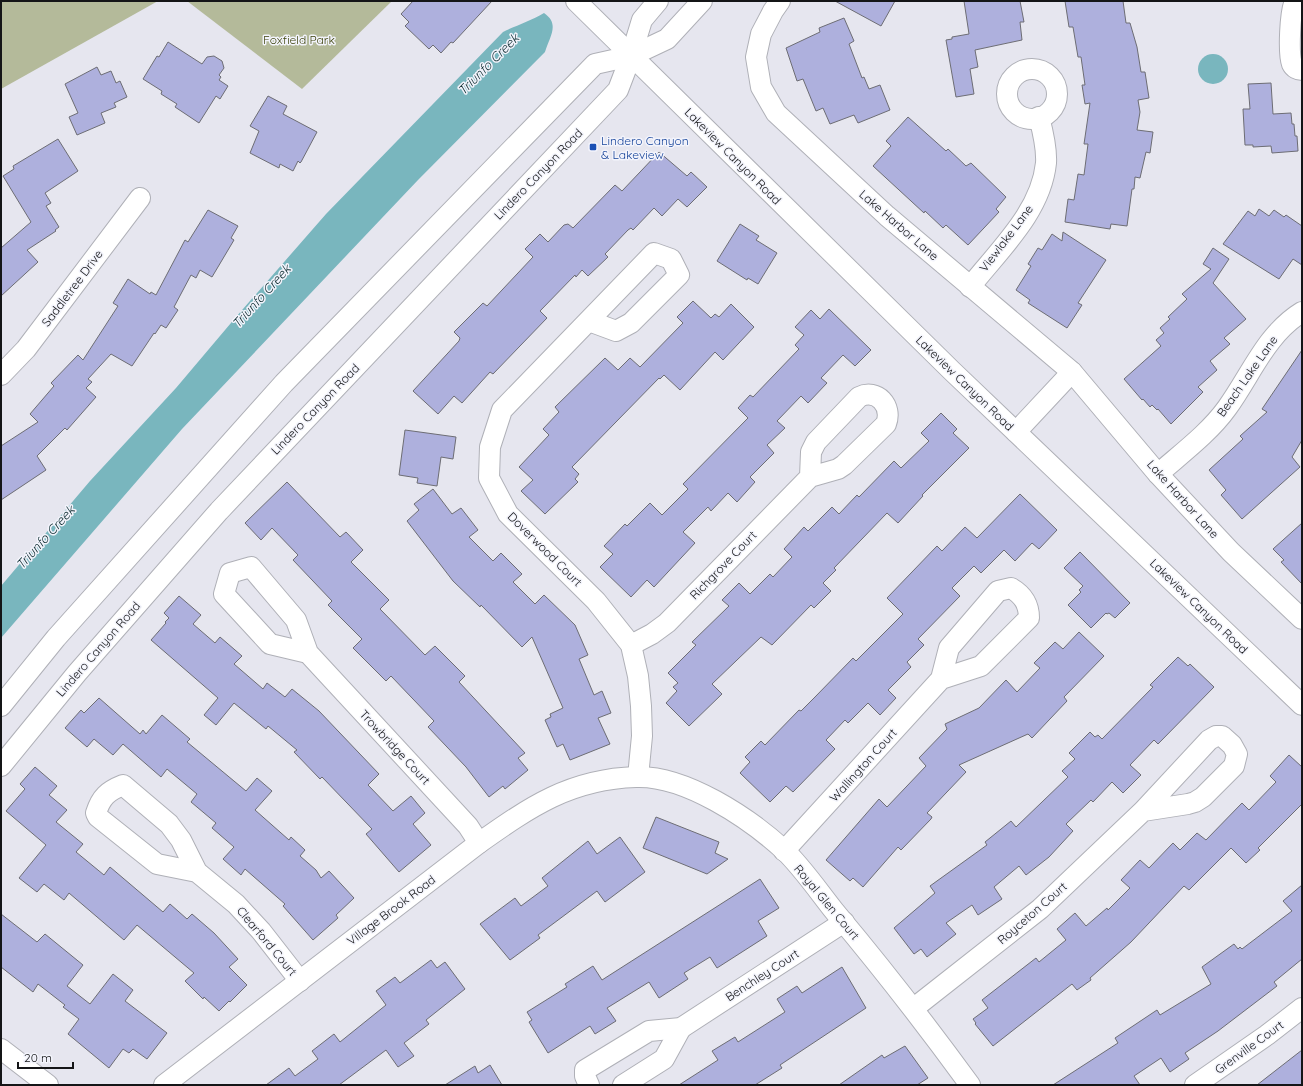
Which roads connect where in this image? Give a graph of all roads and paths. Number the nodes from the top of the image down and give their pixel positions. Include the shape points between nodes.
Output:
1 (576, 1) edge
2 (658, 1) edge
3 (702, 1) edge
4 (780, 1) edge
5 (1295, 1) edge
6 (631, 56) junction
7 (1302, 70) edge
8 (1039, 117) dead end
9 (140, 198) dead end
10 (970, 286) junction
11 (1302, 312) edge
12 (589, 321) dead end
13 (1072, 372) junction
14 (1, 375) edge
15 (1016, 432) junction
16 (1158, 474) junction
17 (810, 477) dead end
18 (1302, 619) edge
19 (631, 645) junction
20 (308, 654) junction
21 (941, 679) junction
22 (1302, 705) edge
23 (1, 706) edge
24 (1, 766) edge
25 (638, 777) junction
26 (1143, 811) junction
27 (479, 843) junction
28 (784, 850) junction
29 (197, 872) junction
30 (844, 922) junction
31 (300, 980) junction
32 (914, 1008) junction
33 (1302, 1008) edge
34 (681, 1028) junction
35 (1, 1049) edge
36 (48, 1085) edge
37 (164, 1085) edge
38 (588, 1085) edge
39 (623, 1085) edge
40 (970, 1085) edge
41 (1195, 1085) edge

1 - 6 street, Lakeview Canyon Road
2 - 6 street, Lindero Canyon Road via 642,20
3 - 6 street via 667,39
4 - 10 street, Lake Harbor Lane via 761,34 756,57 761,87 776,113 887,216
5 - 7 street via 1292,10 1292,64
6 - 15 street, Lakeview Canyon Road
6 - 23 street via 595,64 284,383 56,638
6 - 24 street, Lindero Canyon Road via 618,90 219,510 77,673
8 - 10 street, Viewlake Lane via 1046,162 1040,188 1028,214
9 - 14 street, Saddletree Drive via 26,349
10 - 13 street, Lake Harbor Lane
11 - 16 street, Beach Lake Lane via 1290,319 1268,343 1227,409
12 - 19 street, Doverwood Court via 502,410 490,448 489,478 508,514 596,601
13 - 15 street
13 - 16 street, Lake Harbor Lane
15 - 22 street, Lakeview Canyon Road
16 - 18 street, Lake Harbor Lane via 1231,552
17 - 19 street, Richgrove Court via 667,623
19 - 25 street, Doverwood Court via 641,706 642,736
20 - 20 street, Trowbridge Court via 296,620 250,567 230,573 224,594 270,644
20 - 27 street, Trowbridge Court via 468,826
21 - 21 street, Wallington Court via 981,666 1029,618 1029,607 1020,593 1011,588 998,592 949,648
21 - 28 street, Wallington Court
25 - 27 street, Village Brook Road via 603,780 562,791 525,811
25 - 28 street, Royal Glen Court via 672,782 710,797 738,814
26 - 26 street, Royceton Court via 1188,804 1203,797 1234,766 1237,754 1232,745 1222,736 1209,740
26 - 32 street, Royceton Court via 1040,909
27 - 31 street, Village Brook Road
28 - 30 street, Royal Glen Court
29 - 29 street, Clearford Court via 181,840 169,824 123,785 108,792 99,802 96,813 98,817 157,864
29 - 31 street, Clearford Court via 246,915
30 - 32 street, Royal Glen Court
30 - 34 street, Benchley Court
31 - 37 street, Village Brook Road
32 - 40 street, Royal Glen Court
33 - 41 street, Grenville Court
34 - 38 street, Benchley Court via 649,1030 585,1070 584,1076
34 - 39 street, Benchley Court via 664,1059
35 - 36 street

